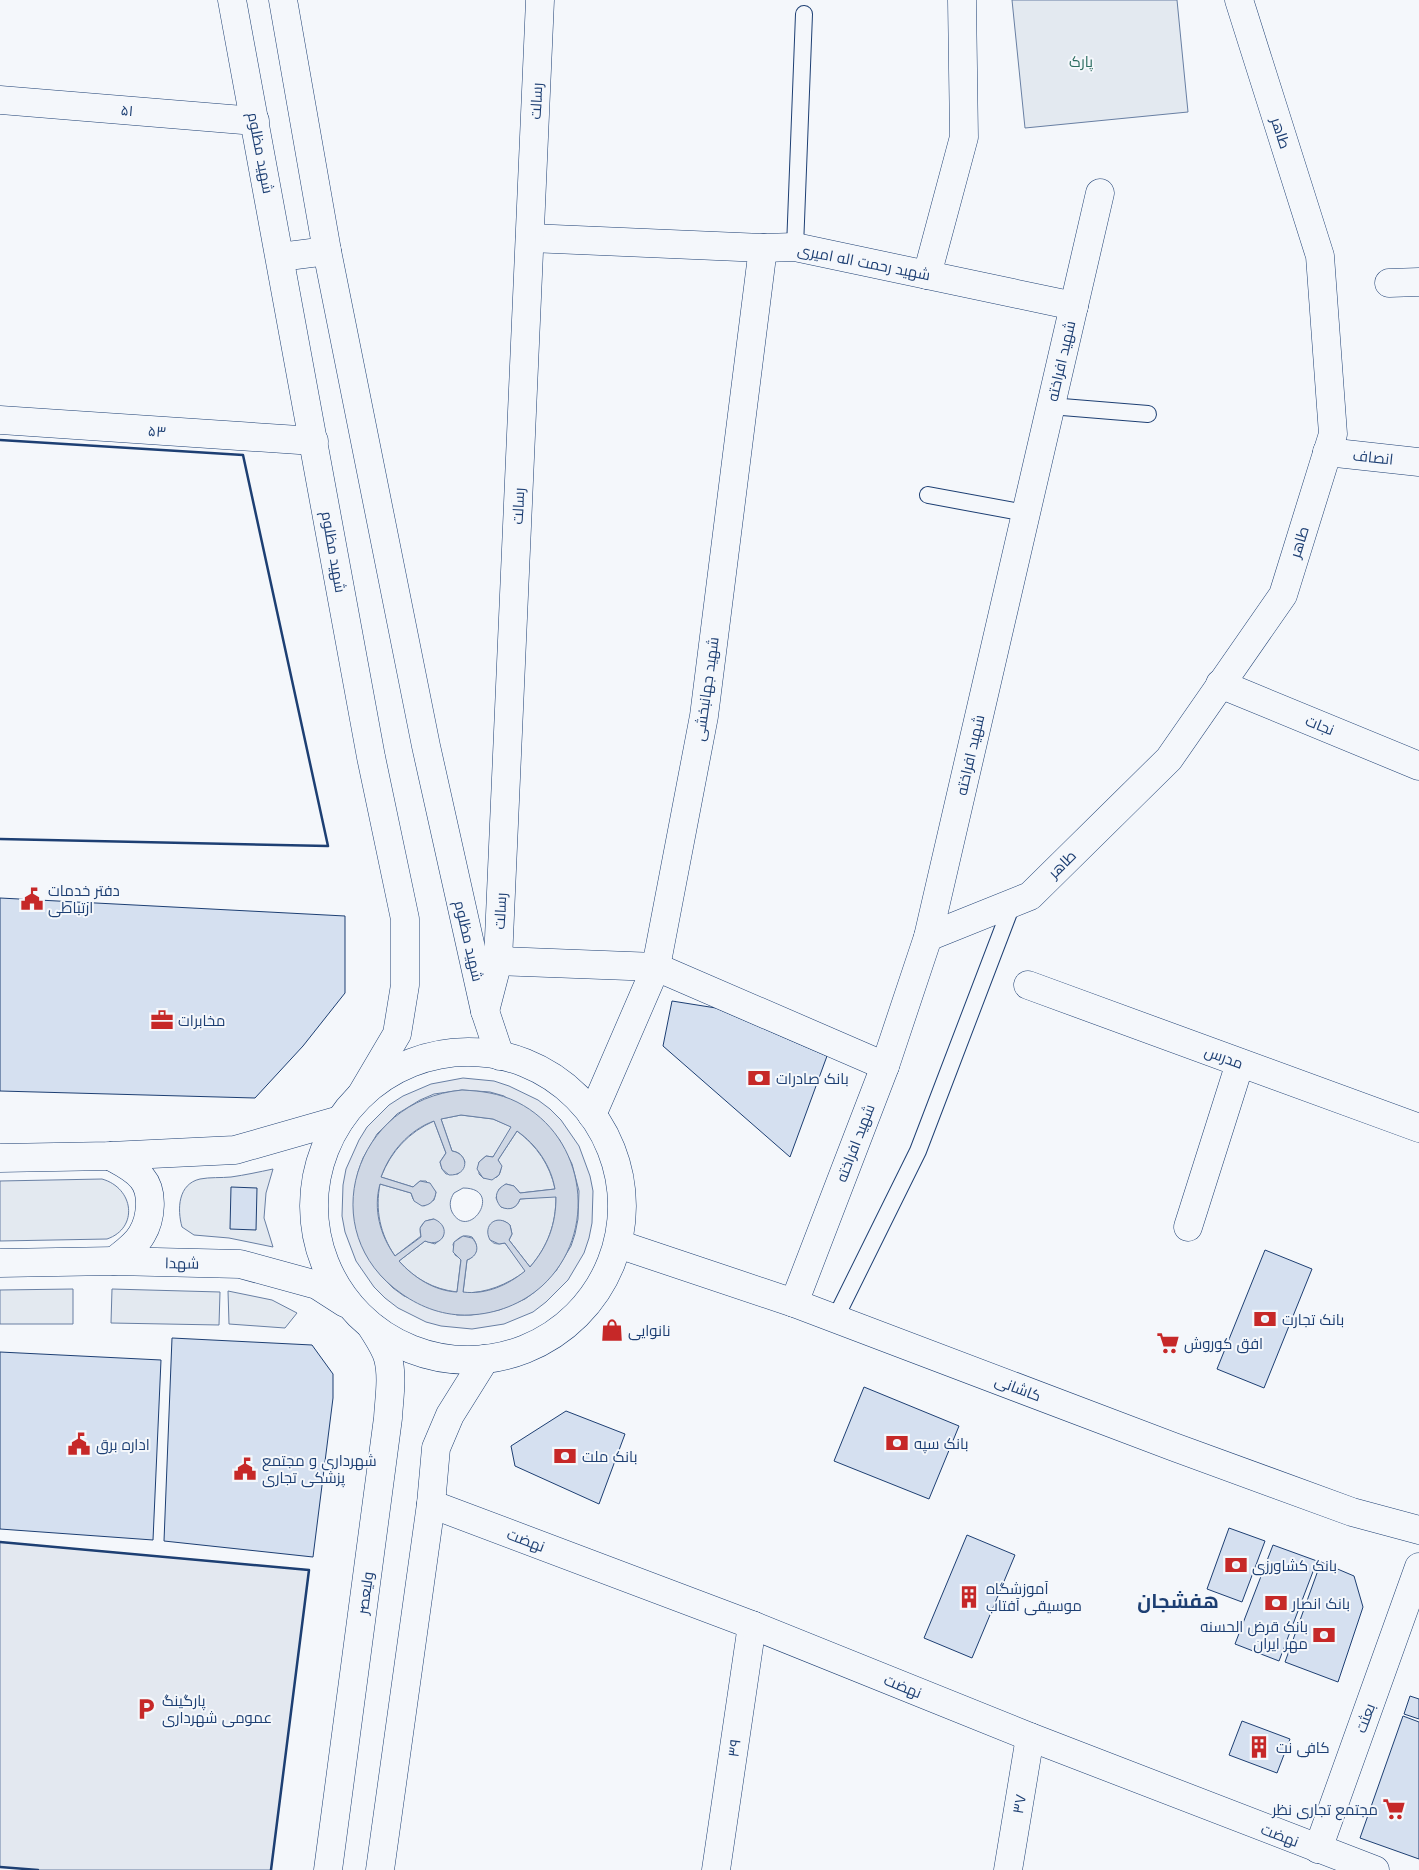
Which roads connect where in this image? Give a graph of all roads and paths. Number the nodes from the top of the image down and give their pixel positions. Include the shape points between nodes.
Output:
1 (232, 0) edge
2 (283, 0) edge
3 (540, 0) edge
4 (962, 0) edge
5 (1239, 0) edge
6 (804, 14) dead end
7 (0, 100) edge
8 (255, 121) junction
9 (1100, 193) dead end
10 (530, 238) junction
11 (795, 247) junction
12 (764, 248) junction
13 (327, 251) junction
14 (280, 257) junction
15 (927, 275) junction
16 (1389, 282) dead end
17 (1419, 282) edge
18 (1074, 306) junction
19 (1050, 406) junction
20 (1148, 414) dead end
21 (0, 420) edge
22 (314, 441) junction
23 (1328, 452) junction
24 (1419, 462) edge
25 (928, 495) dead end
26 (1026, 513) junction
27 (1220, 684) junction
28 (1419, 766) edge
29 (1013, 902) junction
30 (928, 937) junction
31 (498, 962) junction
32 (656, 967) junction
33 (1028, 985) dead end
34 (486, 1010) junction
35 (500, 1056) junction
36 (1240, 1063) junction
37 (885, 1066) junction
38 (361, 1095) junction
39 (592, 1115) junction
40 (340, 1120) junction
41 (1419, 1128) edge
42 (110, 1156) junction
43 (0, 1158) edge
44 (1188, 1227) dead end
45 (618, 1244) junction
46 (114, 1261) junction
47 (0, 1262) edge
48 (794, 1303) junction
49 (361, 1314) junction
50 (835, 1319) junction
51 (485, 1358) junction
52 (431, 1504) junction
53 (1419, 1530) edge
54 (1419, 1567) edge
55 (752, 1625) junction
56 (1030, 1737) junction
57 (1315, 1860) edge
58 (328, 1870) edge
59 (380, 1870) edge
60 (716, 1870) edge
61 (1008, 1870) edge
62 (1374, 1870) edge

1 - 8 street, شهید مظلوم
2 - 13 street, شهید مظلوم
3 - 10 street, رسالت
4 - 15 street via 964,137
5 - 23 street, طاهر via 1320,256 1333,434
6 - 11 lane
7 - 8 street, ۵۱
8 - 14 street, شهید مظلوم
9 - 18 street, شهید افراخته
10 - 12 street, شهید رحمت اله امیری
10 - 31 street, رسالت
11 - 12 street, شهید رحمت اله امیری
11 - 15 street, شهید رحمت اله امیری
12 - 32 street, شهید جهانبخشی via 704,716
13 - 14 street
13 - 34 street, شهید مظلوم via 426,746
14 - 22 street, شهید مظلوم
15 - 18 street, شهید رحمت اله امیری
16 - 17 street
18 - 19 street, شهید افراخته
19 - 20 lane
19 - 26 street, شهید افراخته
21 - 22 street, ۵۳
22 - 38 street, شهید مظلوم via 371,757 405,919 405,985 397,1034
23 - 24 street, انصاف
23 - 27 street, طاهر via 1283,595
25 - 26 lane
26 - 30 street, شهید افراخته
27 - 28 street, نجات
27 - 29 street, طاهر via 1169,759 1030,896
29 - 30 street, طاهر
29 - 50 lane via 918,1151
30 - 37 street, شهید افراخته
31 - 32 street
31 - 34 street, رسالت
32 - 37 street
32 - 39 street, شهید جهانبخشی
33 - 36 street, مدرس
34 - 35 street, شهید مظلوم
35 - 38 street via 463,1051 425,1057 390,1072
35 - 39 street via 524,1062 558,1080
36 - 41 street, مدرس
36 - 44 street
37 - 48 street, شهید افراخته
38 - 40 street
39 - 45 street via 607,1138 620,1177 622,1218
40 - 42 street via 235,1150
40 - 49 street via 319,1166 314,1216 326,1266 342,1295
42 - 43 street
42 - 46 street via 143,1178 150,1207 142,1234
45 - 48 street, کاشانی
45 - 51 street via 600,1287 570,1322 524,1350
46 - 47 street, شهدا
46 - 49 street, شهدا via 240,1264 317,1285
48 - 50 street, کاشانی
49 - 51 street via 395,1342 417,1351 451,1359
49 - 58 street, ولیعصر via 381,1341 388,1358 389,1403
50 - 53 street, کاشانی via 1352,1512
51 - 52 street via 450,1415 436,1448
52 - 55 street, نهضت
52 - 59 street
54 - 57 street, بعثت
55 - 56 street, نهضت
55 - 60 street, ۳۹
56 - 57 street, نهضت
56 - 61 street, ۳۷
57 - 62 street, نهضت

